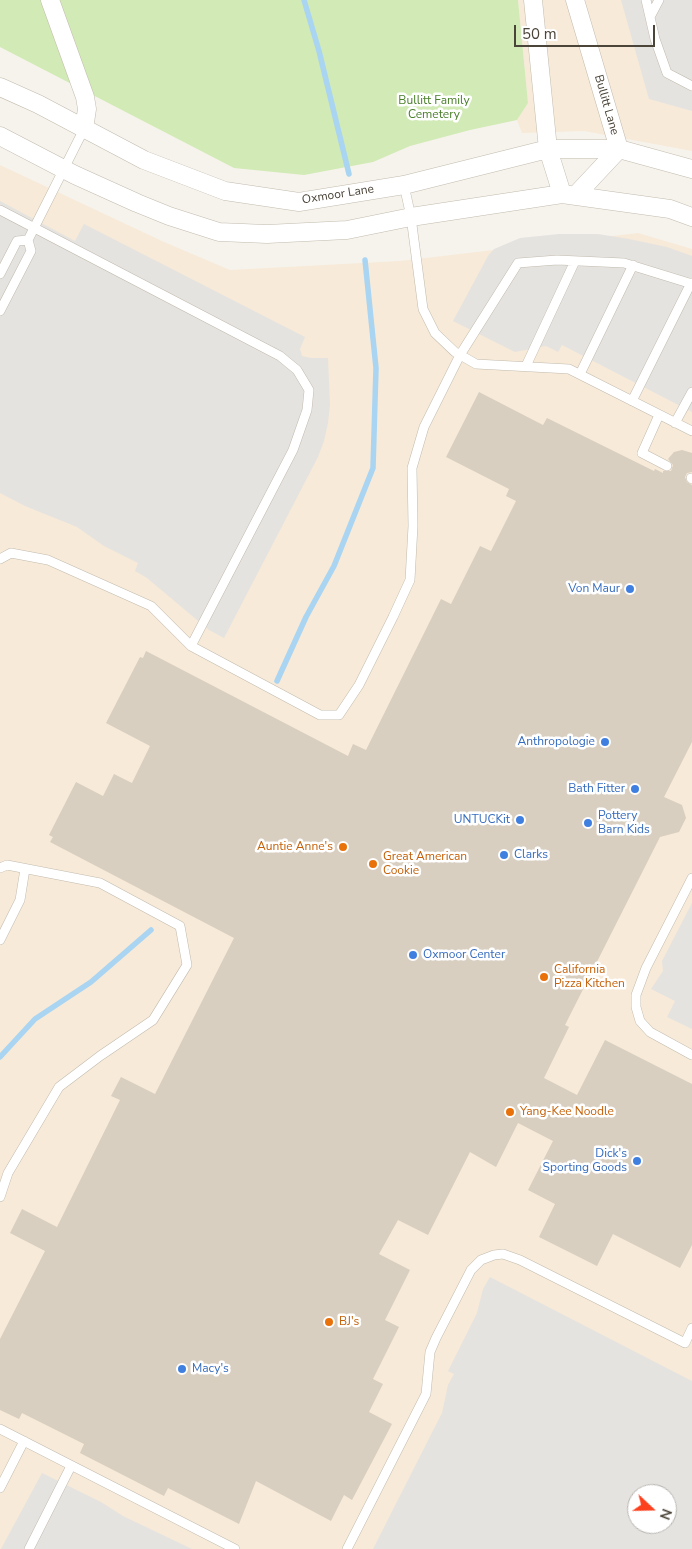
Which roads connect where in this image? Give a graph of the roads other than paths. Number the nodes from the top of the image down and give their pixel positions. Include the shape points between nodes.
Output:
1 (50, 0) edge
2 (533, 0) edge
3 (575, 0) edge
4 (646, 0) edge
5 (659, 0) edge
6 (650, 17) junction
7 (692, 86) edge
8 (0, 87) edge
9 (84, 129) junction
10 (0, 136) edge
11 (548, 149) junction
12 (619, 149) junction
13 (64, 169) junction
14 (692, 169) edge
15 (404, 185) junction
16 (569, 195) junction
17 (0, 210) edge
18 (411, 217) junction
19 (692, 217) edge
20 (34, 229) junction
21 (28, 240) junction
22 (575, 261) junction
23 (633, 266) junction
24 (0, 274) edge
25 (691, 283) edge
26 (0, 311) edge
27 (460, 355) junction
28 (526, 366) junction
29 (580, 374) junction
30 (692, 392) edge
31 (632, 401) junction
32 (660, 415) junction
33 (675, 423) junction
34 (692, 431) edge
35 (667, 466) dead end
36 (0, 560) edge
37 (191, 646) junction
38 (0, 868) edge
39 (25, 869) junction
40 (692, 878) edge
41 (0, 940) edge
42 (692, 1055) edge
43 (0, 1197) edge
44 (692, 1328) edge
45 (688, 1345) edge
46 (0, 1429) edge
47 (24, 1441) junction
48 (71, 1466) junction
49 (0, 1488) edge
50 (30, 1549) edge
51 (236, 1549) edge
52 (347, 1549) edge

1 - 9 street via 85,97
2 - 11 street
3 - 12 street, Bullitt Lane
4 - 6 lane
5 - 6 lane
6 - 7 lane via 667,73
8 - 9 street, Oxmoor Lane
9 - 13 lane
9 - 15 street, Oxmoor Lane via 144,160 225,191 299,202
10 - 13 street
11 - 12 street, Oxmoor Lane
11 - 15 street, Oxmoor Lane
11 - 16 street
12 - 14 street, Oxmoor Lane
12 - 16 street, Bullitt Lane
13 - 18 street via 169,216 220,232 267,234 347,230
13 - 20 lane
15 - 18 lane
16 - 18 street
16 - 19 street via 670,209
17 - 20 lane
18 - 27 lane via 423,309 435,333
20 - 21 lane
20 - 37 lane via 280,356 297,370 309,390 308,410 293,450
21 - 24 lane via 17,241
21 - 26 lane via 31,251
22 - 23 lane
22 - 27 lane via 518,263
22 - 28 lane
23 - 25 lane
23 - 29 lane
25 - 31 lane
27 - 28 lane via 476,364
27 - 37 lane via 424,427 412,468 414,526 410,580 359,685 339,715 320,715
28 - 29 lane via 569,369
29 - 31 lane
30 - 33 lane
31 - 32 lane
32 - 33 lane
32 - 35 lane via 642,453
33 - 34 lane
36 - 37 lane via 11,553 48,560 151,606
38 - 39 lane via 7,865
39 - 41 lane via 20,900
39 - 43 lane via 100,883 180,926 187,964 153,1020 60,1088 8,1173
40 - 42 lane via 646,968 636,995 636,1008 640,1020 650,1032
44 - 45 lane
45 - 52 lane via 520,1260 503,1254 481,1260 471,1270 436,1338 430,1352 426,1394
46 - 47 lane
47 - 48 lane
47 - 49 lane
48 - 50 lane
48 - 51 lane

